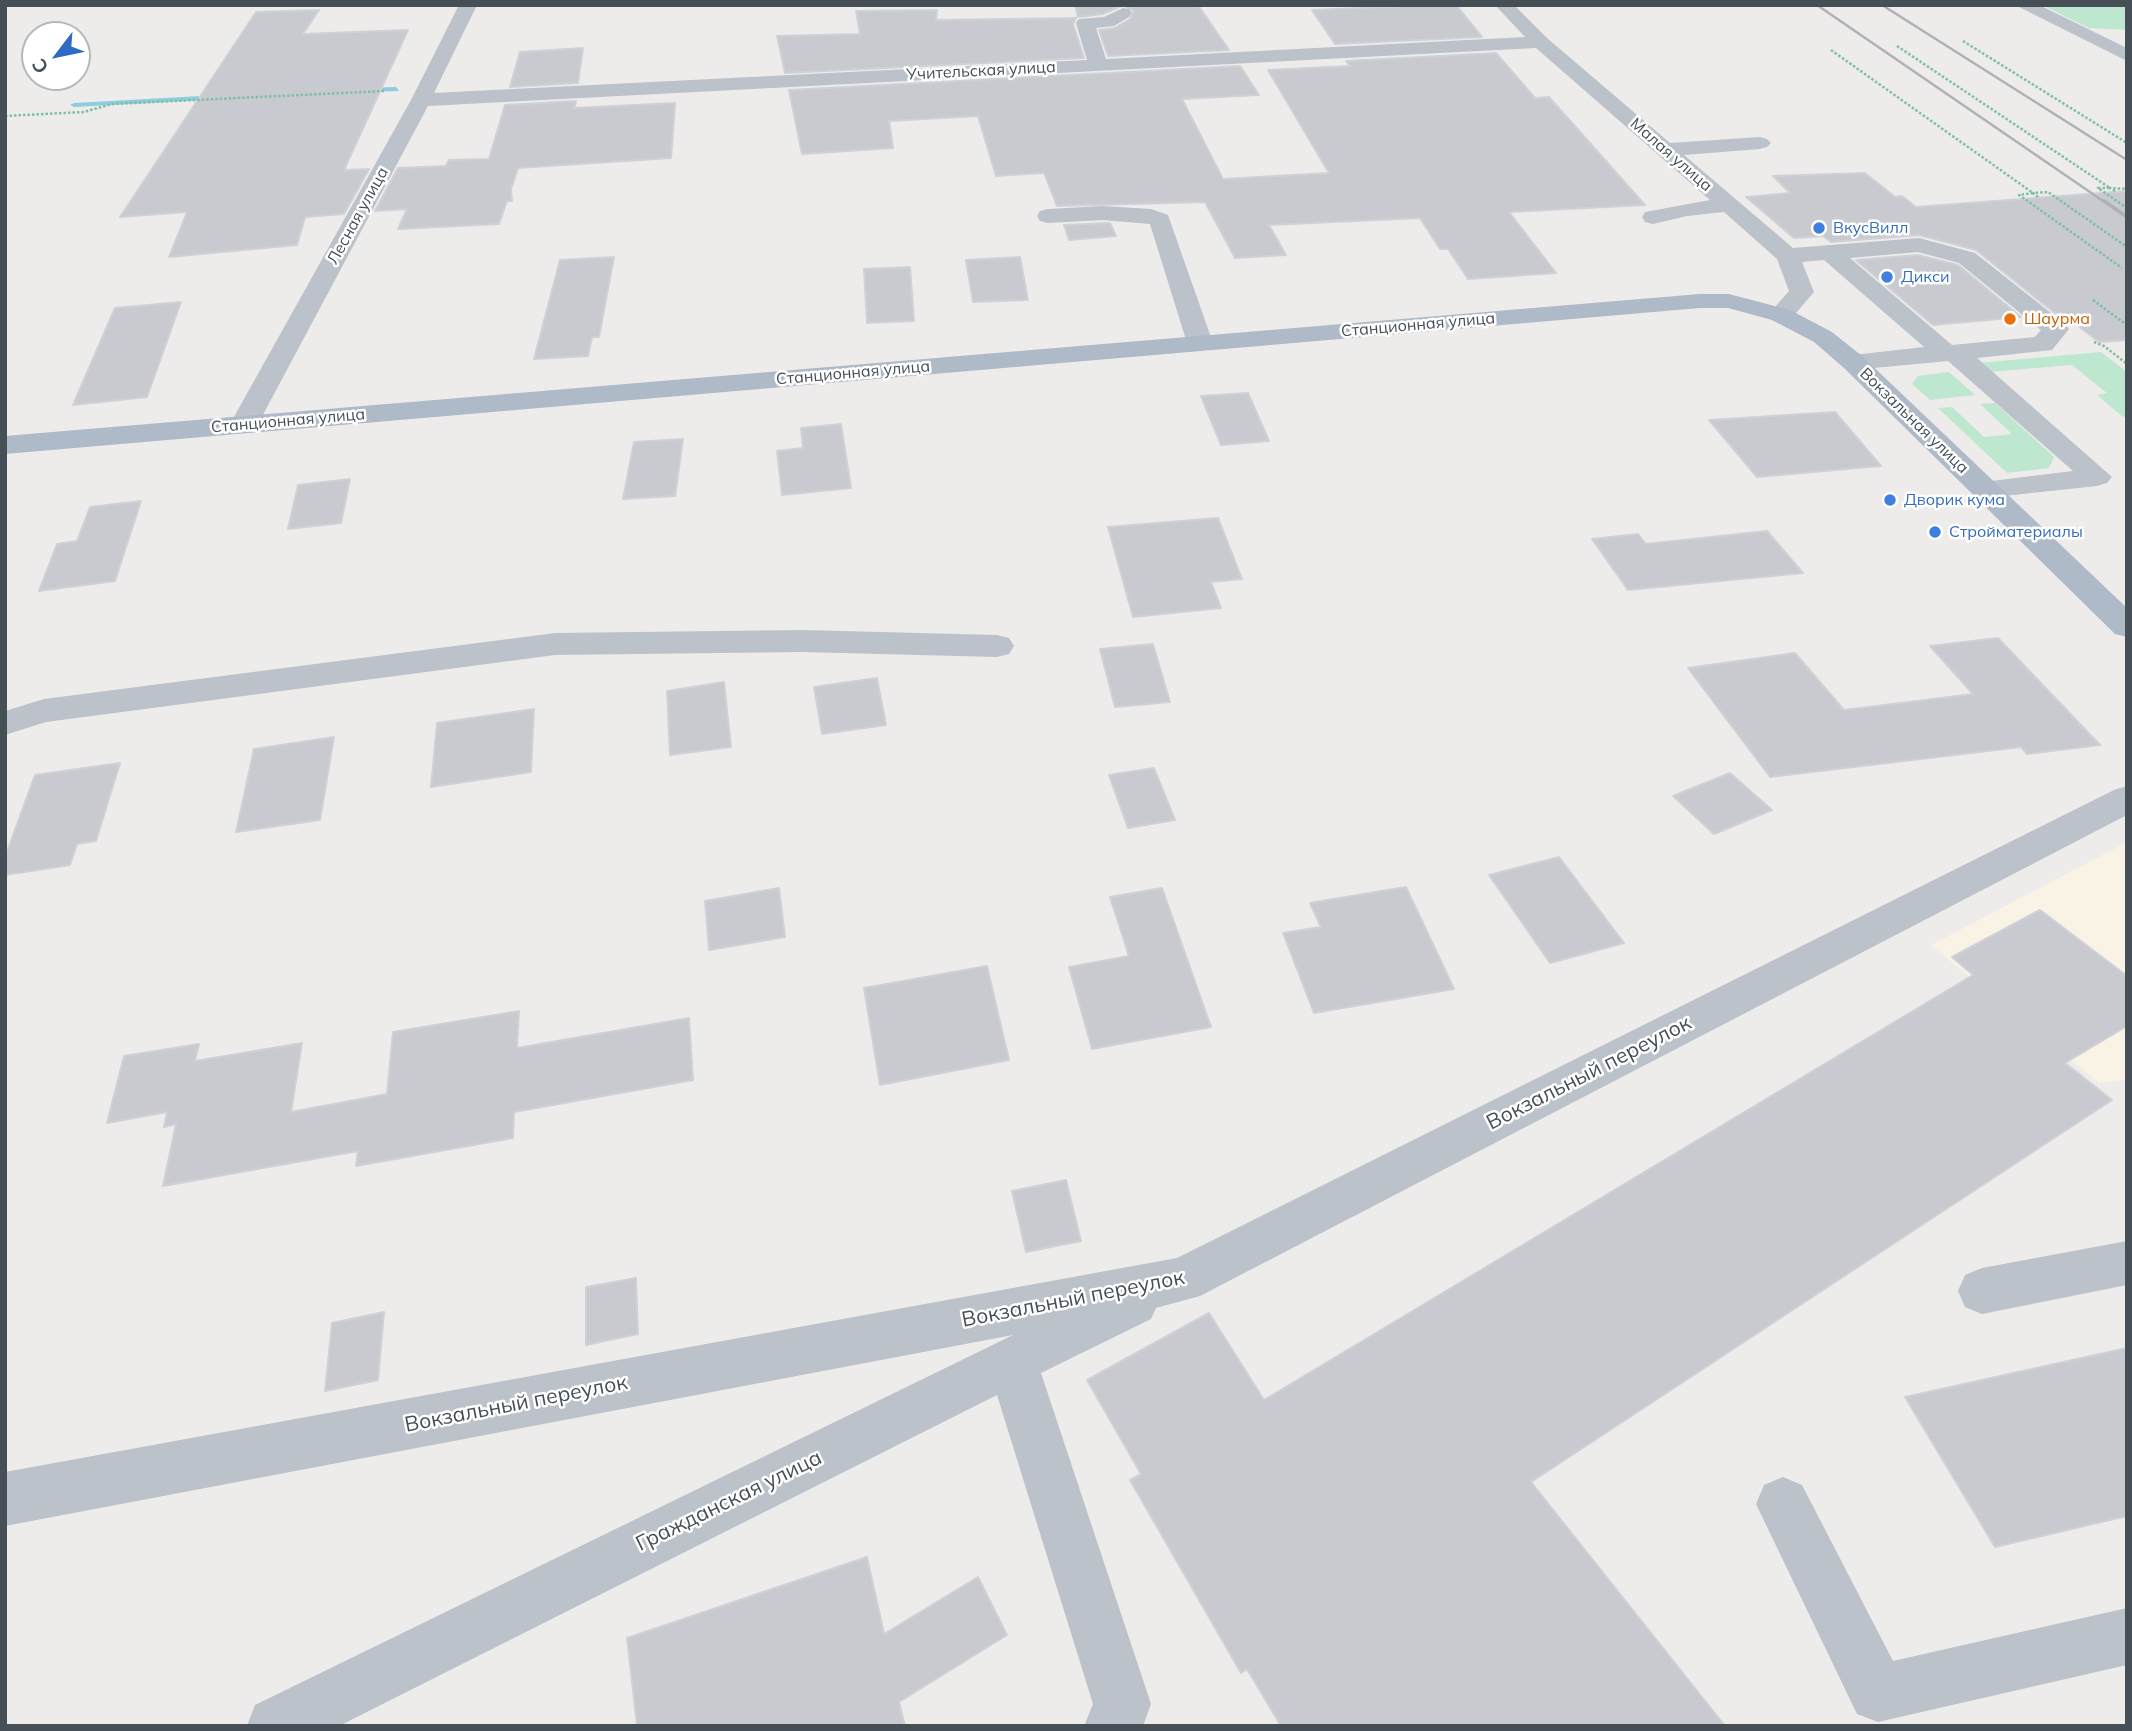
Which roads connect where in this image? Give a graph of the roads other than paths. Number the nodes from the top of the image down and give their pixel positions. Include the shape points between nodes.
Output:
1 (467, 5) edge
2 (1504, 5) edge
3 (2024, 5) edge
4 (1123, 13) dead end
5 (2127, 35) edge
6 (1541, 42) junction
7 (2102, 43) junction
8 (2127, 55) edge
9 (1098, 65) junction
10 (424, 94) junction
11 (1760, 143) dead end
12 (1666, 150) junction
13 (1729, 205) junction
14 (1048, 216) dead end
15 (1653, 217) dead end
16 (1830, 253) junction
17 (1788, 257) junction
18 (1700, 301) joint
19 (1781, 315) junction
20 (1200, 343) junction
21 (1950, 353) junction
22 (1853, 362) junction
23 (244, 424) junction
24 (5, 445) edge
25 (1985, 489) junction
26 (2127, 627) edge
27 (997, 646) dead end
28 (5, 723) edge
29 (2127, 799) edge
30 (2127, 1263) edge
31 (1183, 1280) junction
32 (1982, 1291) dead end
33 (1012, 1361) junction
34 (5, 1499) edge
35 (1783, 1504) dead end
36 (2127, 1636) edge
37 (276, 1726) edge
38 (1113, 1726) edge

1 - 10 street, Лесная улица
2 - 6 street, Малая улица
3 - 7 street
4 - 9 street via 1108,22 1085,23
5 - 7 street
6 - 9 street, Учительская улица
6 - 12 street, Малая улица
7 - 8 street
9 - 10 street, Учительская улица
10 - 23 street, Лесная улица
11 - 12 street
12 - 13 street, Малая улица
13 - 15 street
13 - 17 street, Малая улица
14 - 20 street via 1103,212 1160,220
16 - 17 street
16 - 21 street
16 - 21 street via 1919,245 1967,258 2056,329 2043,344
17 - 19 street, Малая улица via 1802,292
18 - 19 main road, Вокзальная улица via 1728,301
18 - 20 main road, Станционная улица
19 - 22 main road, Вокзальная улица via 1823,337
20 - 23 main road, Станционная улица
21 - 22 street
21 - 25 street via 2097,477
22 - 25 main road, Вокзальная улица
23 - 24 main road, Станционная улица
25 - 26 main road, Вокзальная улица
27 - 28 street via 802,641 555,644 44,711
29 - 31 street, Вокзальный переулок
30 - 32 street
31 - 33 street, Гражданская улица
31 - 34 street, Вокзальный переулок
33 - 37 street, Гражданская улица
33 - 38 street via 1122,1704
35 - 36 street via 1878,1693

